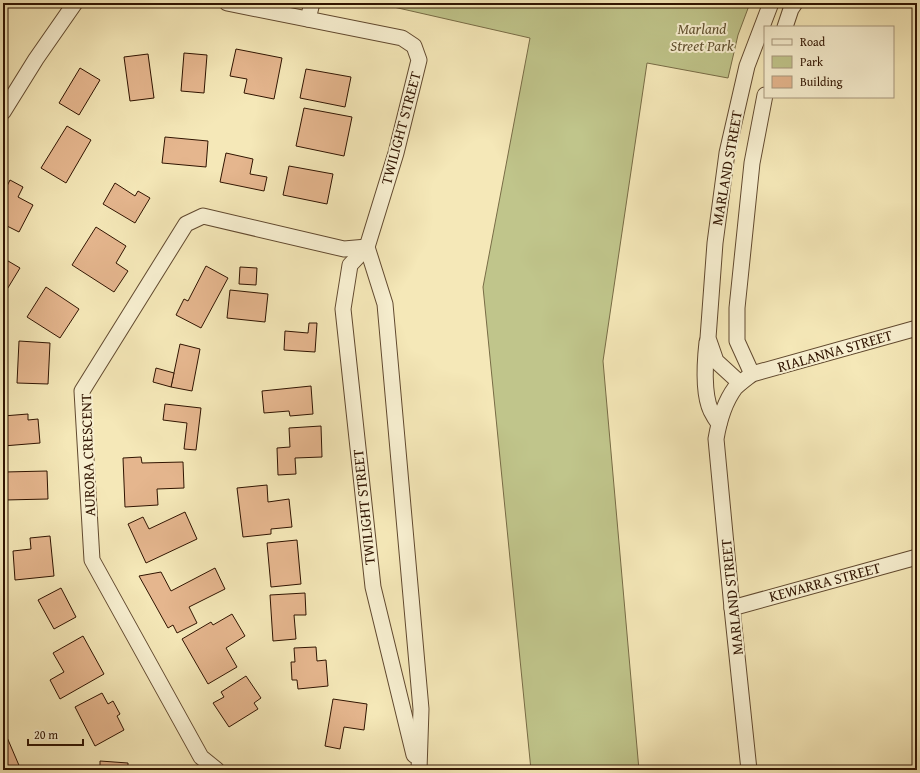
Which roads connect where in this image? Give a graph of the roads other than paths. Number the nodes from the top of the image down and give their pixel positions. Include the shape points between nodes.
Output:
1 (75, 3) edge
2 (226, 3) edge
3 (312, 3) edge
4 (771, 3) edge
5 (795, 3) edge
6 (308, 19) junction
7 (785, 26) edge
8 (764, 98) edge
9 (3, 112) edge
10 (367, 247) junction
11 (917, 328) edge
12 (708, 338) junction
13 (752, 374) junction
14 (740, 383) junction
15 (719, 424) junction
16 (917, 557) edge
17 (732, 608) junction
18 (217, 770) edge
19 (418, 770) edge
20 (749, 770) edge

1 - 9 street
2 - 6 street, TWILIGHT STREET
3 - 6 street
4 - 12 street, MARLAND STREET via 747,66 728,153 715,243
5 - 7 street
6 - 10 street, TWILIGHT STREET via 402,38 414,46 419,60 396,153
8 - 13 street, MARLAND STREET via 752,163 737,308 737,341
10 - 18 street, AURORA CRESCENT via 344,249 204,216 186,224 82,391 92,560 201,757
10 - 19 street, TWILIGHT STREET via 385,304 421,709
10 - 19 street, TWILIGHT STREET via 350,265 343,309 372,587
11 - 13 street, RIALANNA STREET
12 - 14 street, MARLAND STREET via 716,361
12 - 15 street, MARLAND STREET via 705,360 707,397 710,410
13 - 14 street, MARLAND STREET
14 - 15 street, MARLAND STREET via 724,407
15 - 17 street, MARLAND STREET via 716,439
16 - 17 street, KEWARRA STREET
17 - 20 street, MARLAND STREET

